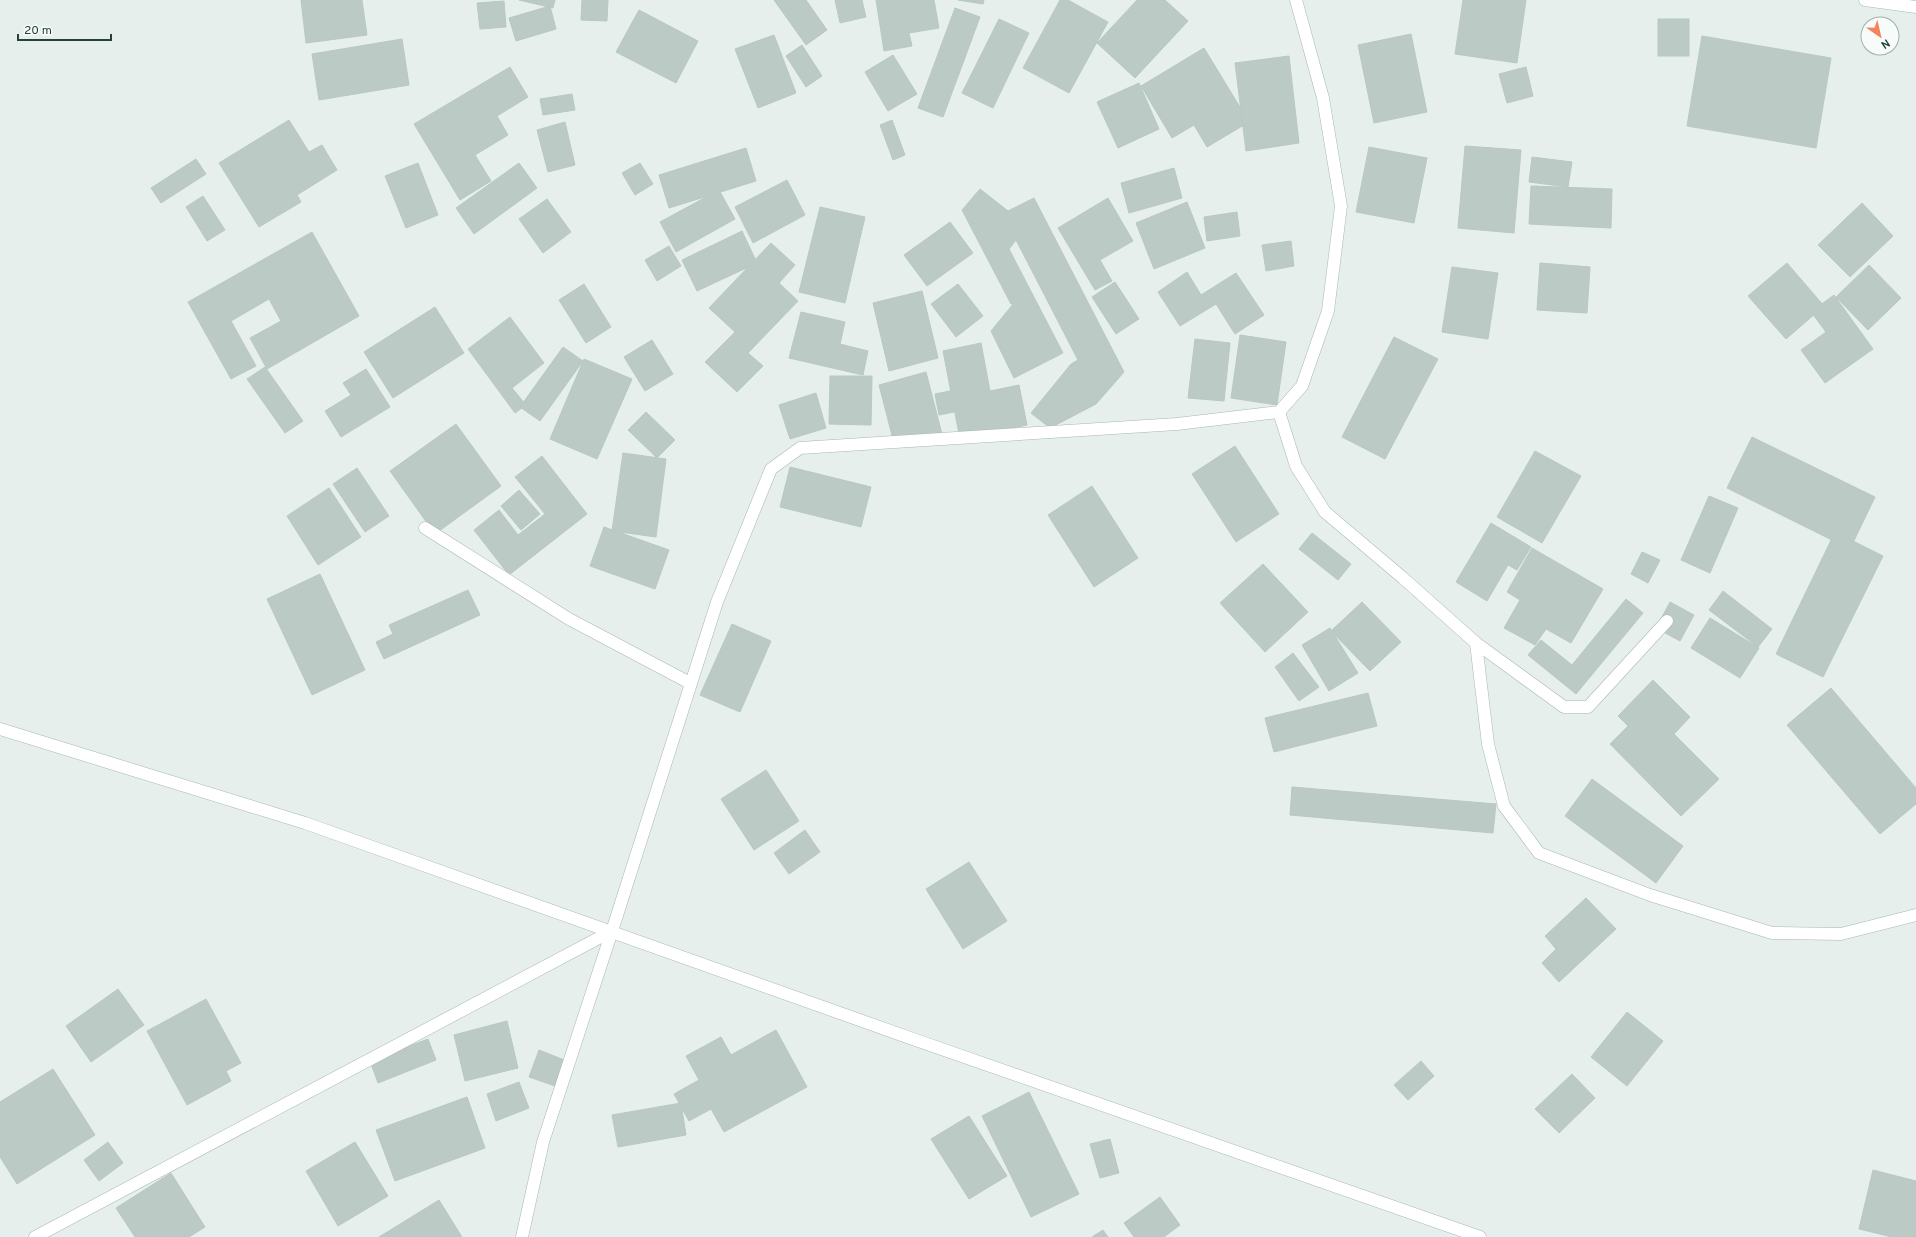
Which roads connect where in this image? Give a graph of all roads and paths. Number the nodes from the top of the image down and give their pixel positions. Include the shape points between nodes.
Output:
1 (1296, 0) edge
2 (1865, 0) edge
3 (1916, 7) edge
4 (1279, 412) junction
5 (425, 528) dead end
6 (1667, 621) dead end
7 (1476, 643) junction
8 (690, 683) junction
9 (0, 730) edge
10 (1916, 915) edge
11 (612, 931) junction
12 (35, 1237) edge
13 (522, 1237) edge
14 (1480, 1237) edge

1 - 4 street via 1323,98 1340,206 1328,311 1302,386
2 - 3 street
4 - 7 street via 1296,466 1325,512
4 - 8 street via 1177,424 800,448 771,469 717,602
5 - 8 street via 569,619
6 - 7 street via 1588,707 1564,707
7 - 10 street via 1488,744 1504,806 1539,853 1650,895 1772,933 1841,934
8 - 11 street
9 - 11 street via 305,823
11 - 12 street
11 - 13 street via 543,1142
11 - 14 street

